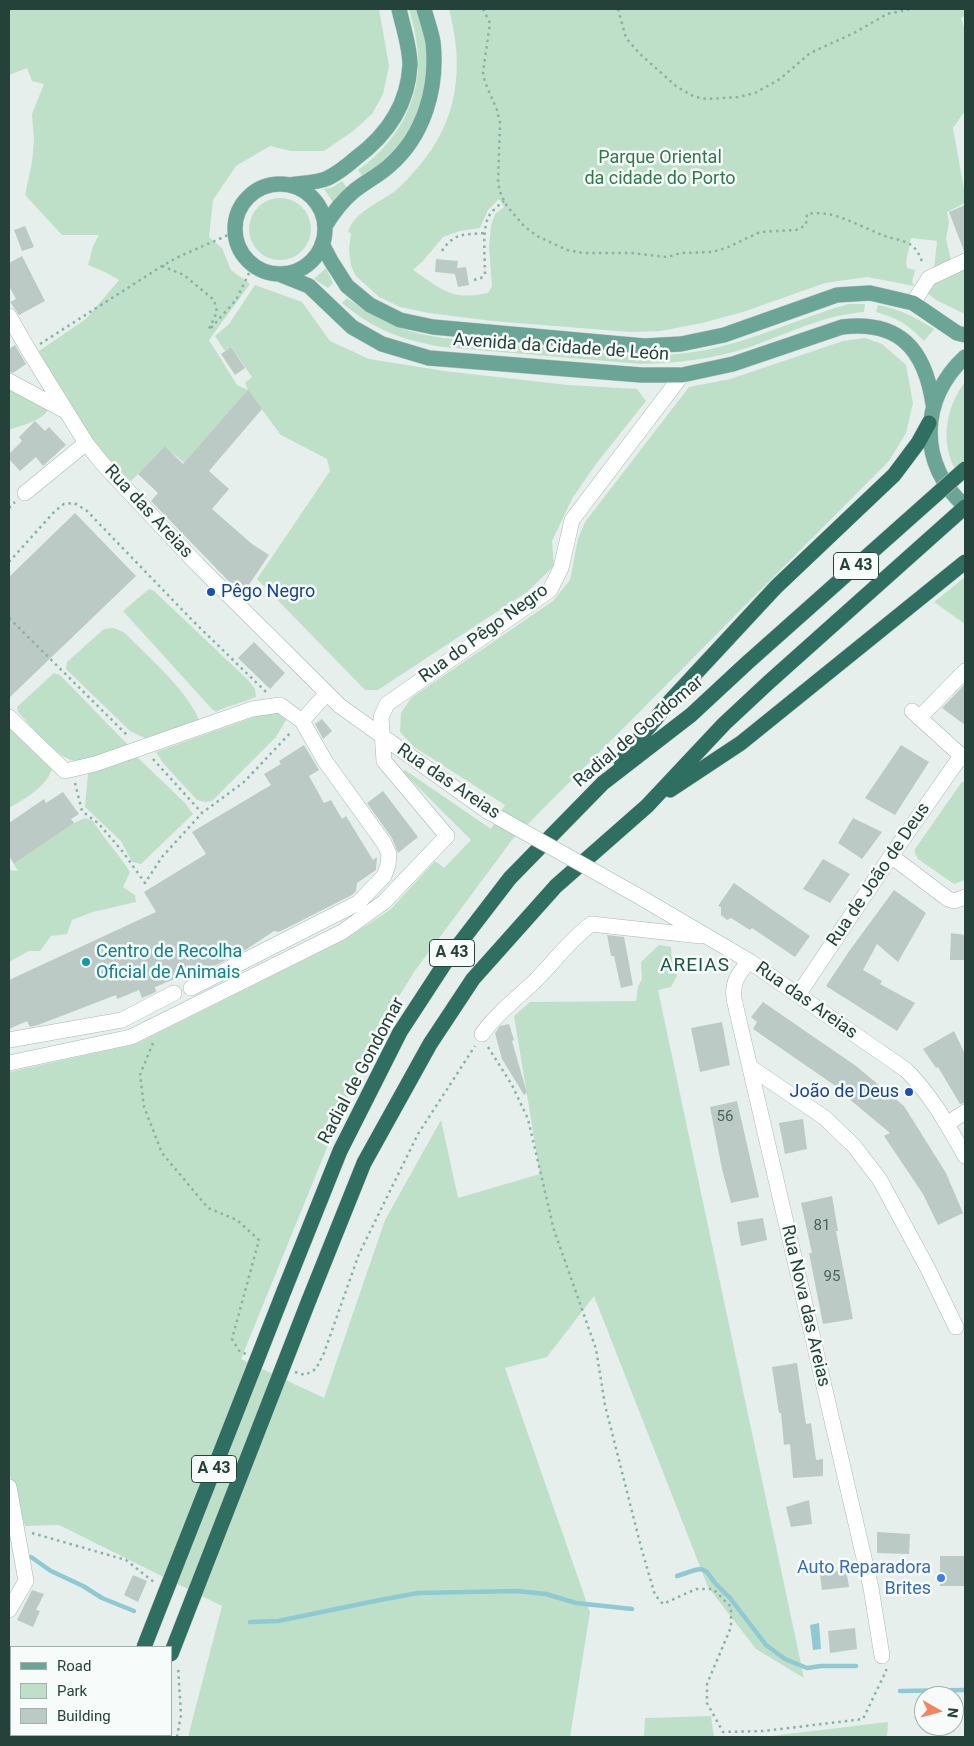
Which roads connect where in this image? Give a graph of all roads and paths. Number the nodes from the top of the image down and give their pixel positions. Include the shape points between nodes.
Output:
1 (399, 9) edge
2 (424, 9) edge
3 (484, 9) edge
4 (618, 9) edge
5 (911, 9) edge
6 (290, 185) junction
7 (504, 201) junction
8 (325, 226) junction
9 (236, 232) junction
10 (485, 233) junction
11 (322, 244) junction
12 (442, 251) dead end
13 (965, 262) edge
14 (253, 265) junction
15 (162, 266) junction
16 (279, 274) junction
17 (929, 278) junction
18 (474, 280) dead end
19 (913, 303) junction
20 (9, 316) edge
21 (965, 335) edge
22 (29, 351) junction
23 (965, 357) edge
24 (682, 375) junction
25 (9, 381) edge
26 (934, 404) junction
27 (70, 414) junction
28 (929, 423) junction
29 (86, 443) junction
30 (965, 469) edge
31 (25, 493) dead end
32 (965, 507) edge
33 (9, 562) edge
34 (965, 562) edge
35 (9, 618) edge
36 (965, 671) edge
37 (327, 693) junction
38 (280, 705) junction
39 (9, 717) edge
40 (302, 721) junction
41 (382, 737) junction
42 (144, 747) junction
43 (963, 757) edge
44 (71, 769) junction
45 (603, 782) junction
46 (647, 806) junction
47 (202, 813) junction
48 (891, 856) junction
49 (965, 897) edge
50 (706, 936) junction
51 (749, 961) junction
52 (191, 988) dead end
53 (174, 993) dead end
54 (798, 995) junction
55 (161, 1022) junction
56 (482, 1034) junction
57 (9, 1040) edge
58 (9, 1063) edge
59 (750, 1067) junction
60 (965, 1112) edge
61 (948, 1123) junction
62 (965, 1156) edge
63 (956, 1328) dead end
64 (249, 1356) dead end
65 (295, 1372) dead end
66 (9, 1486) edge
67 (16, 1529) junction
68 (159, 1591) dead end
69 (9, 1610) edge
70 (144, 1646) edge
71 (882, 1656) joint
72 (174, 1657) edge
73 (177, 1737) edge

1 - 6 main road via 410,63 408,85 393,121 371,147 347,166 327,178
2 - 8 main road via 434,65 432,91 425,113 402,152 389,166 354,191
3 - 7 path via 490,23 483,72 499,117 497,175
4 - 5 path via 626,38 640,54 677,87 695,97 707,99 754,93 780,79 810,53 887,14
6 - 8 main road via 314,200 322,212
6 - 9 main road via 268,186 248,198 239,210
7 - 10 path via 487,219
7 - 17 path via 524,226 567,250 667,257 726,248 760,232 800,229 806,224 807,214 821,212 910,244 916,249
8 - 11 main road
9 - 14 main road via 242,254
9 - 15 path
10 - 12 path via 454,237
10 - 18 path via 485,274
11 - 16 main road via 316,257 305,266
11 - 19 main road, Avenida da Cidade de León via 347,286 370,305 400,320 433,328 644,346 681,344 724,335 837,295 870,293
13 - 17 street
14 - 15 path via 236,300 208,331 217,312 214,300 184,275
14 - 16 main road via 265,272
15 - 22 path
16 - 24 main road, Avenida da Cidade de León via 309,286 352,327 382,344 429,358 640,375
17 - 19 street
19 - 21 main road, Avenida da Cidade de León
20 - 22 street, Rua das Areias
22 - 27 street, Rua das Areias
23 - 26 main road via 944,381
24 - 26 main road, Avenida da Cidade de León via 733,364 842,327 866,326 890,332 911,346 930,382
24 - 41 street, Rua do Pêgo Negro via 572,520 561,568 550,590 387,704 381,717
25 - 27 street
26 - 28 main road
27 - 29 street, Rua das Areias
28 - 32 main road via 937,469 952,495
28 - 45 highway via 894,475 776,587 671,700
29 - 31 street
29 - 37 street, Rua das Areias via 197,564
30 - 45 highway, Radial de Gondomar / A 43, bridge via 691,715
32 - 46 highway, A 43 via 724,724
33 - 38 path via 55,511 64,504 74,503 86,510
34 - 46 highway via 741,743
35 - 42 path via 125,734
36 - 43 street via 916,714
37 - 40 street
37 - 41 street, Rua das Areias
38 - 40 street
38 - 42 street via 252,709
39 - 44 street via 65,770
40 - 47 path via 244,782
40 - 52 street via 325,760 384,843 389,854 384,876 358,904
41 - 50 street, Rua das Areias, bridge via 487,810
41 - 55 street, Rua do Pêgo Negro via 384,761 447,836 384,902 342,932
42 - 44 street
42 - 47 path
43 - 48 street, Rua de João de Deus
44 - 47 path via 82,811 99,824 145,882 162,857
45 - 70 highway, Radial de Gondomar / A 43, bridge via 510,878 447,960 400,1032 340,1151
46 - 72 highway, A 43, bridge via 556,886 473,979 430,1044 364,1163
48 - 49 street via 948,899 954,901
48 - 54 street, Rua de João de Deus
50 - 51 street, Rua das Areias
50 - 56 street via 591,924
51 - 54 street, Rua das Areias
51 - 59 street, Rua Nova das Areias via 733,987
53 - 57 street via 122,1020
54 - 61 street, Rua das Areias via 906,1070 924,1088
55 - 58 street via 131,1037
55 - 64 path via 140,1075 144,1108 162,1152 208,1208 237,1220 258,1240 232,1339 240,1352
56 - 65 path via 418,1134 359,1254 316,1369 305,1376
56 - 71 path via 517,1093 528,1119 554,1230 596,1349 605,1405 655,1594 663,1604 696,1589 713,1589 731,1607 731,1627 707,1684 706,1703 723,1732 764,1731 863,1719 886,1671
59 - 63 street via 825,1118 854,1146 880,1180
59 - 71 street, Rua Nova das Areias via 871,1588
60 - 61 street
61 - 62 street, Rua das Areias
66 - 67 street
67 - 68 path via 126,1560 155,1582
67 - 69 street via 26,1581
72 - 73 path via 181,1715

